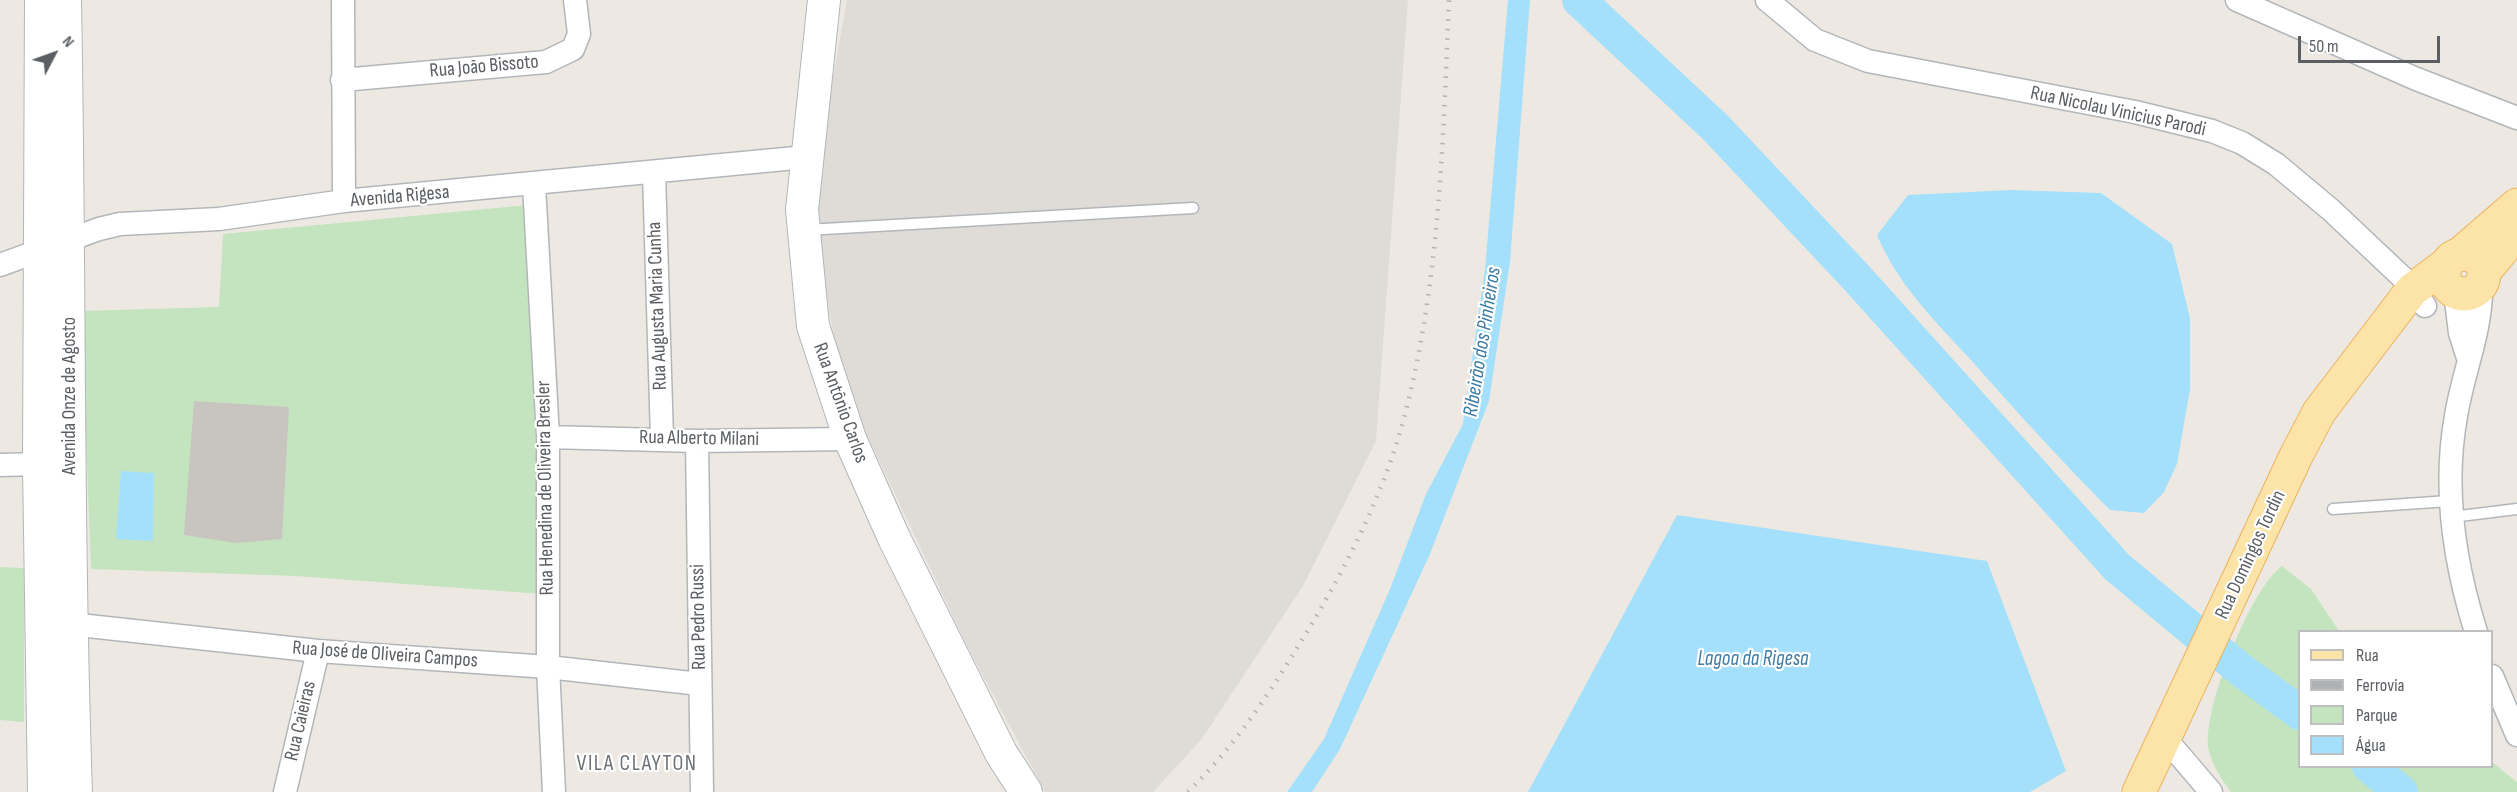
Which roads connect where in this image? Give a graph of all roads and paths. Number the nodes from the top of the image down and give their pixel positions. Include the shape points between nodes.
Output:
1 (41, 0) edge
2 (65, 0) edge
3 (343, 0) edge
4 (575, 0) edge
5 (824, 0) edge
6 (1767, 0) edge
7 (2237, 0) edge
8 (342, 80) junction
9 (2517, 118) edge
10 (806, 157) junction
11 (654, 173) junction
12 (534, 185) junction
13 (344, 201) junction
14 (2517, 206) edge
15 (1193, 208) dead end
16 (802, 230) junction
17 (2517, 232) edge
18 (70, 239) junction
19 (41, 251) junction
20 (0, 264) edge
21 (2463, 277) junction
22 (2419, 298) junction
23 (548, 437) junction
24 (662, 439) junction
25 (850, 439) junction
26 (697, 441) junction
27 (39, 464) junction
28 (0, 465) edge
29 (2332, 509) dead end
30 (2450, 509) junction
31 (2517, 509) edge
32 (70, 624) junction
33 (2475, 630) edge
34 (318, 651) junction
35 (548, 667) junction
36 (2493, 678) edge
37 (700, 684) junction
38 (2517, 735) edge
39 (2164, 737) junction
40 (1017, 786) edge
41 (44, 792) edge
42 (76, 792) edge
43 (285, 792) edge
44 (554, 792) edge
45 (702, 792) edge
46 (2139, 792) edge
47 (2211, 792) edge

1 - 19 main road, Avenida Onze de Agosto
2 - 18 main road, Avenida Onze de Agosto
3 - 8 street
4 - 8 street, Rua João Bissoto via 579,34 573,49 546,62
5 - 10 main road, Rua Antônio Carlos
6 - 22 street, Rua Nicolau Vinicius Parodi via 1815,40 1868,62 2135,112 2212,131 2242,143 2276,164 2331,210
7 - 9 street via 2414,78
8 - 13 street
10 - 11 street, Avenida Rigesa
10 - 16 main road, Rua Antônio Carlos
11 - 12 street, Avenida Rigesa
11 - 24 street, Rua Augusta Maria Cunha
12 - 13 street, Avenida Rigesa
12 - 23 street, Rua Henedina de Oliveira Bresler
13 - 18 street, Avenida Rigesa via 219,219 120,224
14 - 21 main road, Rua Domingos Tordin
15 - 16 lane
16 - 25 main road, Rua Antônio Carlos via 813,326
17 - 21 main road, Rua Domingos Tordin
18 - 19 street, Avenida Rigesa
18 - 32 main road, Avenida Onze de Agosto
19 - 20 street, Avenida Rigesa
19 - 27 main road, Avenida Onze de Agosto
21 - 22 main road, Rua Domingos Tordin
21 - 30 street via 2460,333 2468,358 2449,462
22 - 39 main road, Rua Domingos Tordin via 2382,329 2319,412
23 - 24 street, Rua Alberto Milani
23 - 35 street, Rua Henedina de Oliveira Bresler
24 - 26 street, Rua Alberto Milani
25 - 26 street, Rua Alberto Milani
25 - 40 main road, Rua Antônio Carlos
26 - 37 street, Rua Pedro Russi
27 - 28 street
27 - 41 main road, Avenida Onze de Agosto
29 - 30 lane
30 - 31 lane
30 - 33 street via 2466,601
32 - 34 street, Rua José de Oliveira Campos
32 - 42 main road, Avenida Onze de Agosto
34 - 35 street, Rua José de Oliveira Campos
34 - 43 street, Rua Caieiras
35 - 37 street, Rua José de Oliveira Campos
35 - 44 street, Rua Henedina de Oliveira Bresler
36 - 38 street
37 - 45 street, Rua Pedro Russi
39 - 46 main road, Rua Domingos Tordin
39 - 47 street

